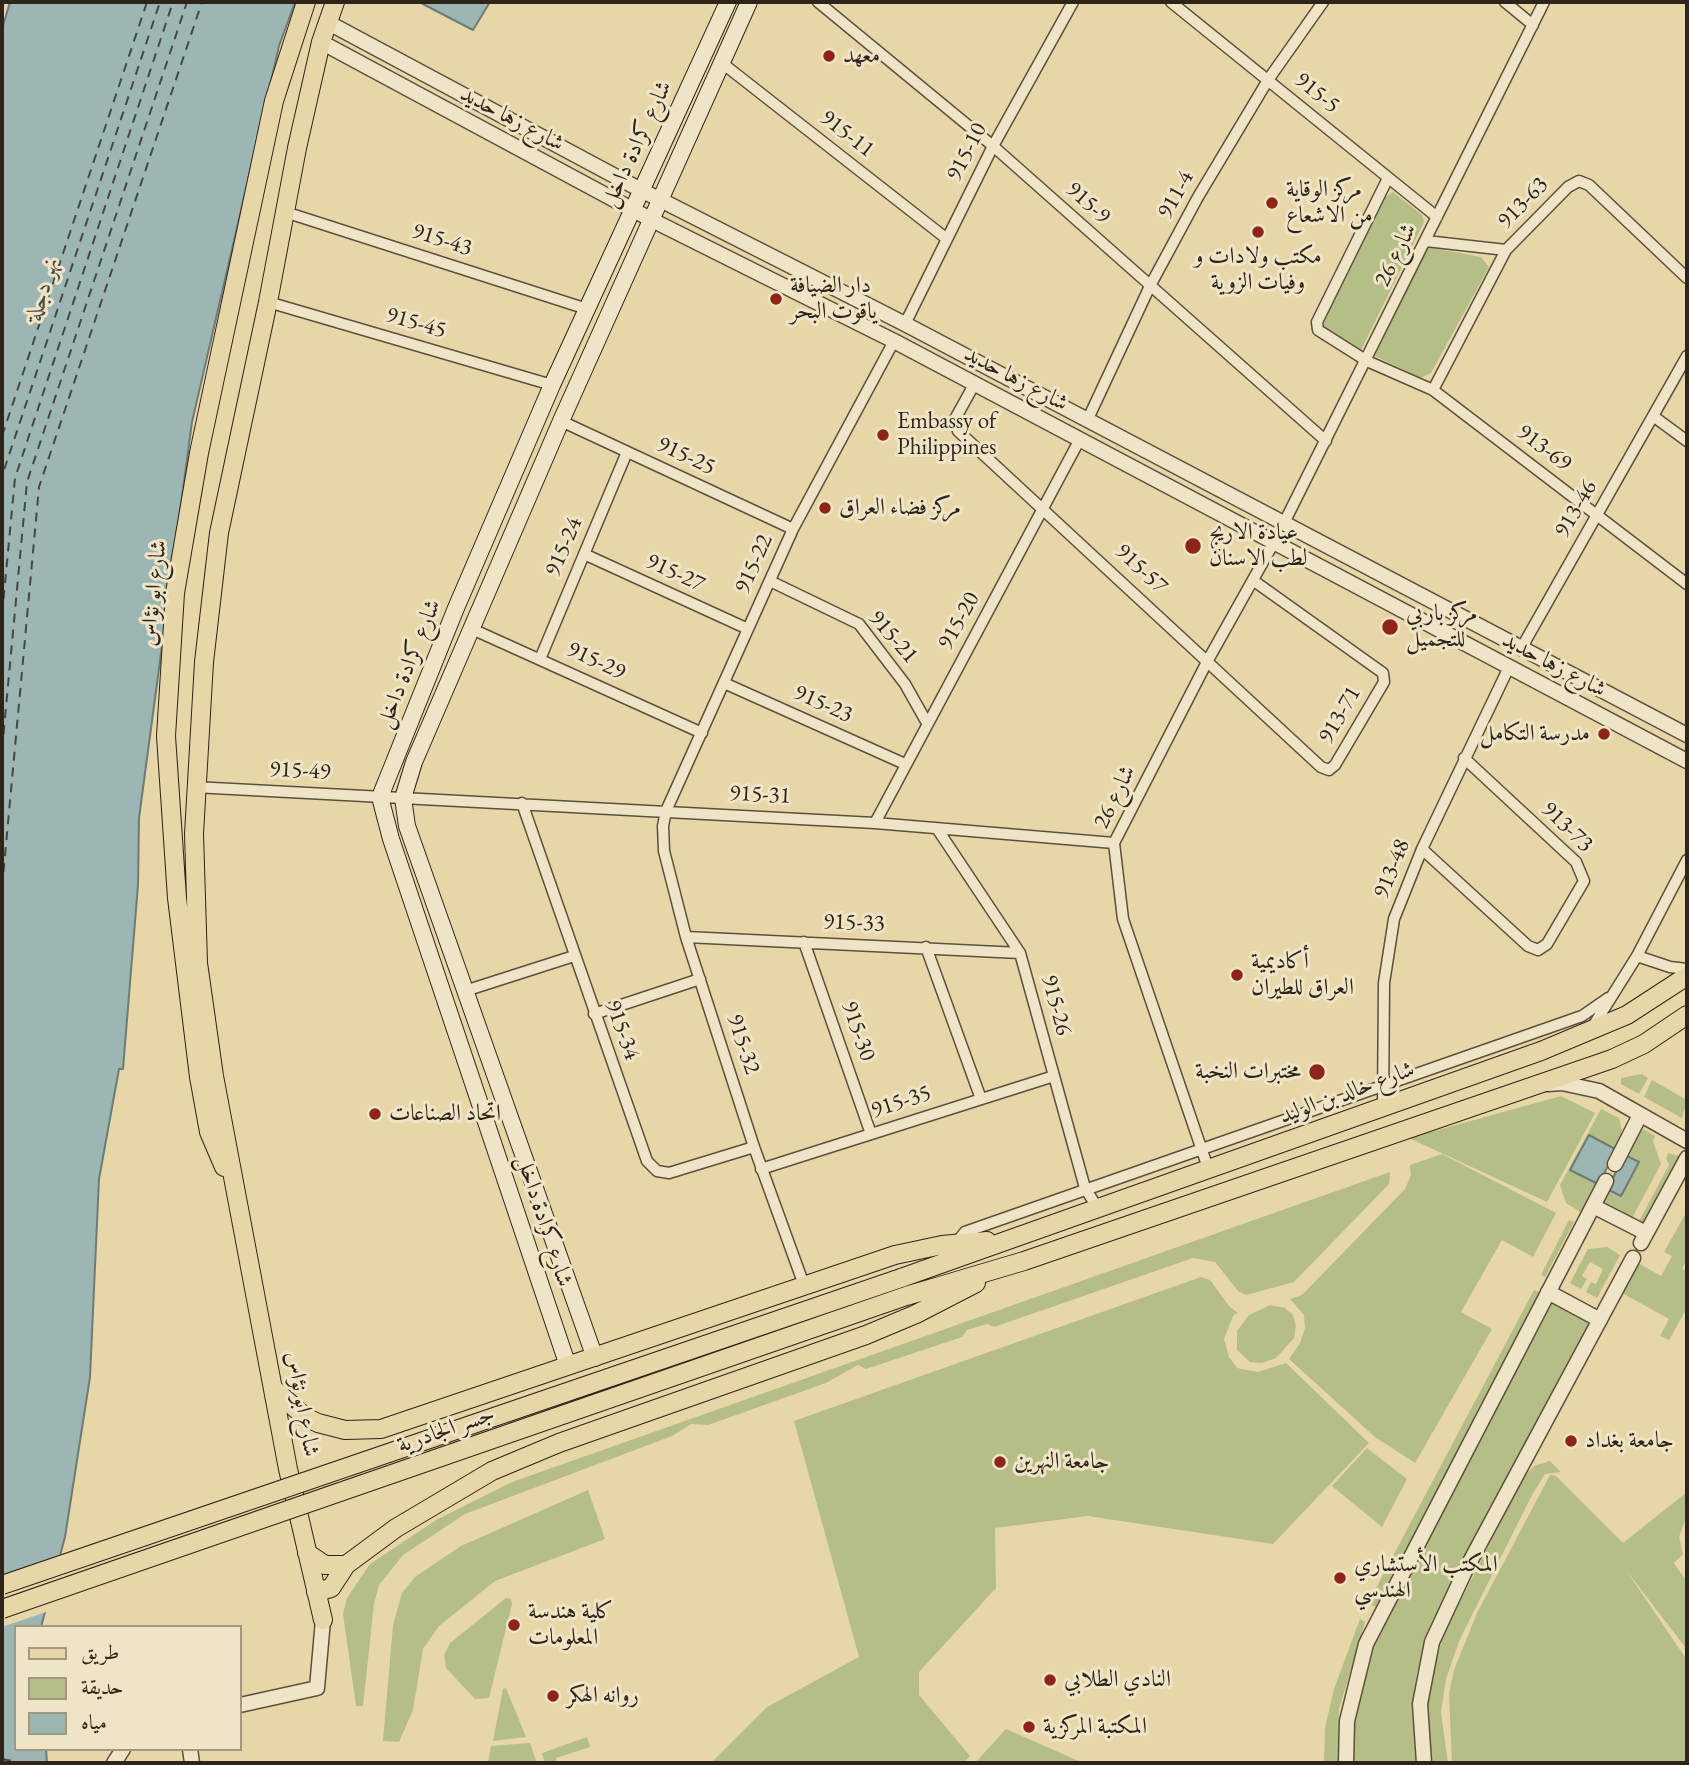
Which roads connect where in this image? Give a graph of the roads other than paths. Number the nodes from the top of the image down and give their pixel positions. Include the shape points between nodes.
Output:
1 (306, 2) edge
2 (335, 2) edge
3 (727, 2) edge
4 (749, 2) edge
5 (818, 2) edge
6 (1073, 2) edge
7 (1171, 2) edge
8 (1323, 2) edge
9 (1505, 2) edge
10 (1544, 2) edge
11 (327, 22) junction
12 (1533, 25) junction
13 (321, 42) junction
14 (722, 63) junction
15 (1268, 80) junction
16 (993, 146) junction
17 (1388, 178) junction
18 (641, 190) junction
19 (660, 200) junction
20 (632, 209) junction
21 (285, 212) junction
22 (1437, 217) junction
23 (652, 220) junction
24 (947, 239) junction
25 (1426, 242) junction
26 (1506, 250) junction
27 (1687, 278) edge
28 (1150, 286) junction
29 (268, 302) junction
30 (587, 309) junction
31 (905, 324) junction
32 (894, 341) junction
33 (1687, 356) edge
34 (1367, 361) junction
35 (975, 383) junction
36 (552, 385) junction
37 (1433, 390) junction
38 (1653, 416) junction
39 (561, 421) junction
40 (1087, 421) junction
41 (1080, 439) junction
42 (1326, 441) junction
43 (1687, 441) edge
44 (627, 452) junction
45 (1044, 509) junction
46 (1597, 515) junction
47 (1283, 525) junction
48 (793, 529) junction
49 (1273, 544) junction
50 (584, 554) junction
51 (770, 581) junction
52 (1254, 581) junction
53 (1687, 584) edge
54 (472, 629) junction
55 (748, 629) junction
56 (1522, 646) junction
57 (540, 659) junction
58 (1209, 660) junction
59 (1509, 667) junction
60 (724, 683) junction
61 (928, 723) junction
62 (702, 733) junction
63 (1687, 735) edge
64 (1464, 758) junction
65 (1687, 761) edge
66 (905, 764) junction
67 (194, 787) junction
68 (380, 797) junction
69 (403, 798) junction
70 (522, 803) junction
71 (666, 811) junction
72 (875, 823) junction
73 (938, 830) junction
74 (1114, 843) junction
75 (1422, 849) junction
76 (1687, 860) edge
77 (686, 937) junction
78 (804, 942) junction
79 (926, 947) junction
80 (1020, 953) junction
81 (574, 956) junction
82 (1637, 956) junction
83 (1687, 969) edge
84 (1687, 976) edge
85 (700, 979) junction
86 (468, 990) junction
87 (1608, 998) junction
88 (594, 1014) junction
89 (1687, 1014) edge
90 (1590, 1032) junction
91 (1054, 1076) junction
92 (1383, 1085) junction
93 (1526, 1089) junction
94 (981, 1099) junction
95 (1383, 1106) junction
96 (1640, 1115) junction
97 (871, 1134) junction
98 (1687, 1141) edge
99 (754, 1147) junction
100 (1200, 1148) junction
101 (1687, 1158) edge
102 (1615, 1164) dead end
103 (1209, 1168) junction
104 (761, 1169) junction
105 (1606, 1181) dead end
106 (1085, 1188) junction
107 (236, 1196) junction
108 (1592, 1206) junction
109 (1097, 1207) junction
110 (1014, 1238) junction
111 (956, 1243) junction
112 (1633, 1258) dead end
113 (1024, 1261) junction
114 (804, 1285) junction
115 (1548, 1292) junction
116 (1600, 1320) junction
117 (595, 1358) junction
118 (568, 1366) junction
119 (275, 1390) junction
120 (307, 1553) junction
121 (346, 1565) junction
122 (2, 1586) edge
123 (317, 1592) junction
124 (2, 1609) edge
125 (323, 1620) junction
126 (242, 1705) edge
127 (1346, 1763) edge
128 (1424, 1763) edge

1 - 107 main road, شارع ابو نؤاس via 274,101 199,453 175,593 166,736 177,898 199,1077 209,1132
2 - 11 main road, شارع ابو نؤاس
3 - 18 main road, شارع كرادة داخل
4 - 14 main road, شارع كرادة داخل
5 - 16 street, 915-9
6 - 16 street, 915-10
7 - 15 street, 915-5
8 - 15 street, 911-4
9 - 12 street
10 - 12 street, شارع 26
11 - 13 main road, شارع ابو نؤاس
11 - 18 street, شارع زها حديد
12 - 22 street, شارع 26
13 - 20 street, شارع زها حديد
13 - 21 main road, شارع ابو نؤاس
14 - 19 main road, شارع كرادة داخل
14 - 24 street, 915-11
15 - 17 street, 915-5
15 - 28 street, 911-4
16 - 24 street, 915-10
16 - 28 street, 915-9
17 - 22 street, 915-5
17 - 34 street, 913-69 via 1317,322 1324,336
18 - 19 street, شارع زها حديد
18 - 20 main road, شارع كرادة داخل
19 - 23 main road, شارع كرادة داخل
19 - 31 street, شارع زها حديد
20 - 23 street, شارع زها حديد
20 - 30 main road, شارع كرادة داخل
21 - 29 main road, شارع ابو نؤاس
21 - 30 street, 915-43
22 - 25 street, شارع 26
23 - 32 street, شارع زها حديد
23 - 39 main road, شارع كرادة داخل
24 - 31 street, 915-10
25 - 26 street
25 - 34 street, شارع 26
26 - 27 street, 913-63 via 1579,181 1589,185
26 - 37 street, 913-63
28 - 40 street, 911-4
28 - 42 street, 915-9
29 - 36 street, 915-45
29 - 67 main road, شارع ابو نؤاس via 219,533
30 - 36 main road, شارع كرادة داخل
31 - 32 street
31 - 40 street, شارع زها حديد
32 - 35 street, شارع زها حديد
32 - 48 street, 915-22
33 - 38 street, 913-46
34 - 37 street, 913-69
34 - 42 street, شارع 26
35 - 41 street, شارع زها حديد
35 - 45 street, 915-57 via 954,425
36 - 68 main road, شارع كرادة داخل
37 - 46 street, 913-69
38 - 43 street
38 - 46 street, 913-46
39 - 44 street, 915-25
39 - 54 main road, شارع كرادة داخل
40 - 47 street, شارع زها حديد
41 - 45 street, 915-20
41 - 49 street, شارع زها حديد
42 - 47 street, شارع 26
44 - 48 street, 915-25
44 - 50 street, 915-24
45 - 58 street, 915-57
45 - 61 street, 915-20
46 - 53 street, 913-69
46 - 56 street, 913-46
47 - 56 street, شارع زها حديد
48 - 51 street, 915-22
49 - 52 street, شارع 26
49 - 59 street, شارع زها حديد
50 - 55 street, 915-27
50 - 57 street, 915-24
51 - 55 street, 915-22
51 - 61 street, 915-21 via 859,624 890,661
52 - 58 street, شارع 26
52 - 58 street, 913-71 via 1383,673 1384,682 1335,765 1329,770 1321,768
54 - 57 street, 915-29
54 - 69 main road, شارع كرادة داخل
55 - 60 street, 915-22
56 - 63 street, شارع زها حديد
57 - 62 street, 915-29
58 - 74 street, شارع 26
59 - 64 street, 913-48
59 - 65 street, شارع زها حديد
60 - 62 street, 915-22
60 - 66 street, 915-23
61 - 66 street, 915-20
62 - 71 street, 915-22
64 - 75 street, 913-48
64 - 75 street, 913-73 via 1576,862 1584,881 1547,944 1538,950 1528,946
66 - 72 street, 915-20
67 - 68 street, 915-49
67 - 107 main road, شارع ابو نؤاس via 198,963
68 - 69 street, 915-49
68 - 118 main road, شارع كرادة داخل via 390,839
69 - 70 street, 915-31
69 - 86 main road, شارع كرادة داخل via 407,826
70 - 71 street, 915-31
70 - 81 street, 915-34
71 - 72 street, 915-31
71 - 77 street, 915-32 via 664,850
72 - 73 street, 915-31
73 - 74 street, 915-31
73 - 80 street, 915-26
74 - 100 street, شارع 26 via 1123,919
75 - 92 street, 913-48 via 1394,919 1384,983
76 - 82 street
77 - 78 street, 915-33
77 - 85 street, 915-32
78 - 79 street, 915-33
78 - 97 street, 915-30
79 - 80 street, 915-33
79 - 94 street
80 - 91 street, 915-26
81 - 86 street
81 - 88 street, 915-34
82 - 83 street
82 - 87 street
84 - 90 main road, شارع خالد بن الوليد via 1627,1015
85 - 88 street
85 - 99 street, 915-32
86 - 117 main road, شارع كرادة داخل
87 - 90 street
87 - 92 street via 1582,1016
88 - 99 street, 915-34 via 647,1161 657,1171 669,1173
89 - 93 main road via 1644,1044 1612,1059
90 - 95 main road, شارع خالد بن الوليد
91 - 94 street, 915-35
91 - 106 street, 915-26
92 - 95 street, 913-48
92 - 100 street
93 - 96 street via 1562,1083 1585,1087
93 - 113 main road
94 - 97 street, 915-35
95 - 103 main road, شارع خالد بن الوليد
96 - 98 street
96 - 102 street
97 - 104 street, 915-35
99 - 104 street, 915-32
100 - 103 street, شارع 26
100 - 106 street
101 - 108 street via 1644,1238
103 - 109 main road, شارع خالد بن الوليد
104 - 114 street, 915-32
105 - 108 street
106 - 109 street, 915-26
106 - 111 street via 965,1232
107 - 119 main road, شارع ابو نؤاس
108 - 115 street
109 - 110 main road, شارع خالد بن الوليد
110 - 111 main road
110 - 122 main road, جسر الجادرية, bridge
111 - 114 main road via 911,1250
112 - 116 street
113 - 121 main road via 866,1335 514,1461 422,1510
113 - 124 main road, جسر الجادرية, bridge via 906,1296
114 - 117 main road
115 - 116 street
115 - 127 street via 1366,1644 1347,1721
116 - 128 street via 1465,1571 1432,1642 1420,1703
117 - 118 main road
118 - 119 main road via 369,1430 318,1423
119 - 120 main road, شارع ابو نؤاس
120 - 121 main road via 325,1565
120 - 123 main road, شارع ابو نؤاس
121 - 123 main road via 331,1588
121 - 125 main road
123 - 125 main road, شارع ابو نؤاس
125 - 126 street via 317,1688

